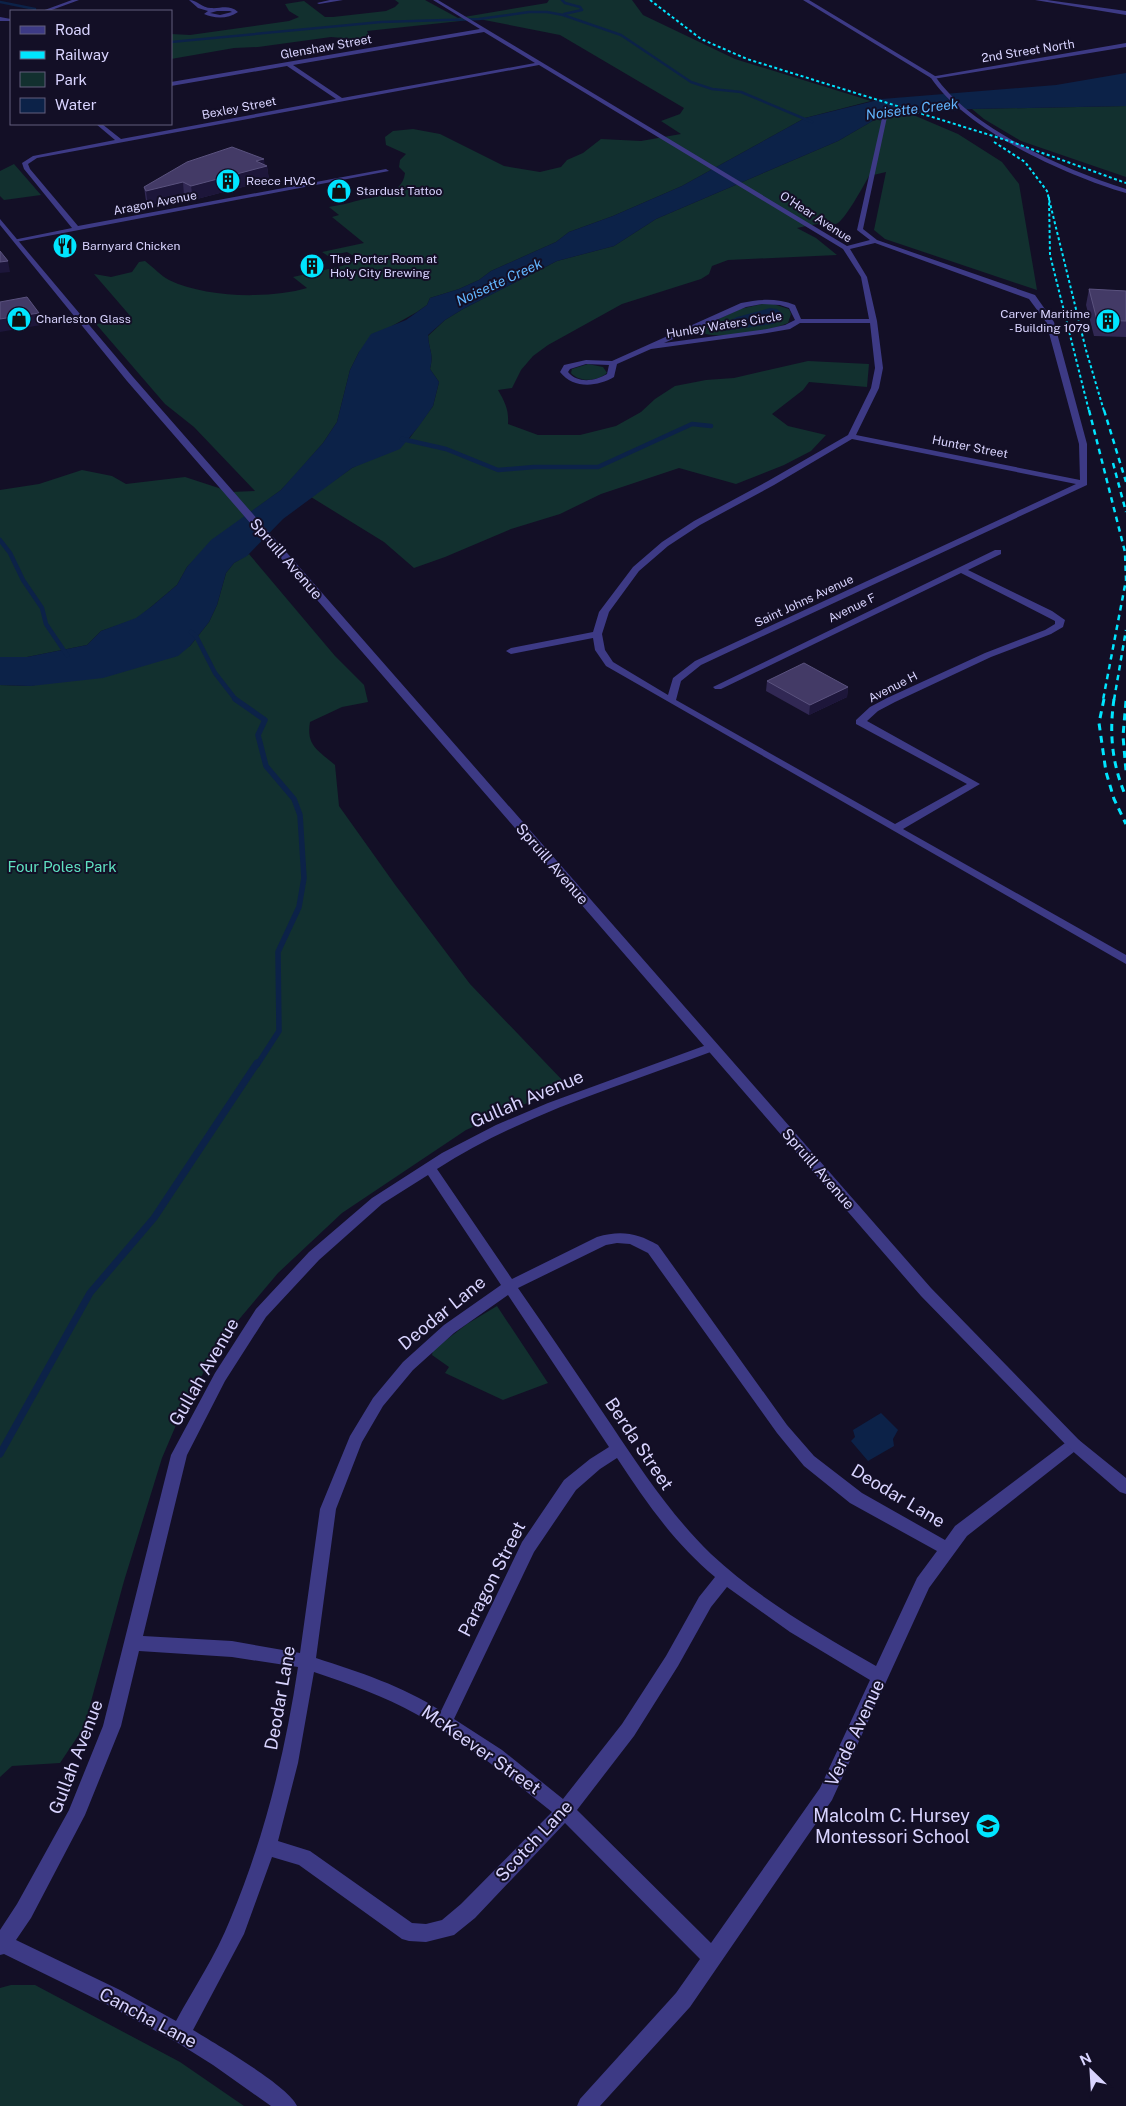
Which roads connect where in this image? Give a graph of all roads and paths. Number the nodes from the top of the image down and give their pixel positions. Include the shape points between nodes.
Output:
1 (77, 0) edge
2 (191, 0) edge
3 (341, 0) edge
4 (435, 0) edge
5 (805, 0) edge
6 (1037, 0) edge
7 (320, 3) dead end
8 (48, 10) edge
9 (211, 10) dead end
10 (1126, 13) edge
11 (485, 30) junction
12 (1126, 45) edge
13 (288, 64) junction
14 (542, 64) junction
15 (933, 77) junction
16 (172, 84) edge
17 (342, 101) junction
18 (885, 118) dead end
19 (100, 125) edge
20 (120, 142) junction
21 (386, 171) dead end
22 (1126, 191) edge
23 (0, 221) edge
24 (77, 229) junction
25 (16, 240) junction
26 (875, 241) junction
27 (846, 248) junction
28 (799, 321) junction
29 (874, 321) junction
30 (688, 330) junction
31 (711, 339) junction
32 (652, 347) junction
33 (613, 363) junction
34 (851, 436) junction
35 (1084, 482) junction
36 (998, 552) dead end
37 (961, 570) junction
38 (597, 634) junction
39 (511, 651) dead end
40 (718, 686) dead end
41 (671, 701) junction
42 (896, 828) junction
43 (1126, 960) edge
44 (712, 1047) junction
45 (430, 1168) junction
46 (510, 1286) junction
47 (1074, 1444) junction
48 (619, 1449) junction
49 (1126, 1487) edge
50 (948, 1550) junction
51 (726, 1576) junction
52 (132, 1644) junction
53 (308, 1663) junction
54 (881, 1678) junction
55 (444, 1722) junction
56 (565, 1811) junction
57 (267, 1847) junction
58 (1, 1945) edge
59 (713, 1958) junction
60 (180, 2034) junction
61 (287, 2106) edge
62 (587, 2106) edge

1 - 8 street
2 - 9 street
3 - 7 street
4 - 11 street, O'Hear Avenue
5 - 15 street
6 - 10 street
11 - 13 street, Glenshaw Street
11 - 14 street, O'Hear Avenue
12 - 15 street, 2nd Street North
13 - 16 street, Glenshaw Street
13 - 17 street
14 - 17 street, Bexley Street
14 - 27 street, O'Hear Avenue
15 - 22 street via 966,110 1010,141 1072,172
17 - 20 street, Bexley Street
18 - 26 street via 860,230
19 - 20 street
20 - 24 street, Bexley Street via 35,157 24,163
21 - 24 street, Aragon Avenue
23 - 25 street, Spruill Avenue
24 - 25 street, Aragon Avenue
25 - 44 street, Spruill Avenue via 115,362
26 - 27 street
26 - 35 street via 1032,296 1050,322 1083,444
27 - 29 street, O'Hear Avenue via 864,277
28 - 29 street, Hunley Waters Circle
28 - 30 street, Hunley Waters Circle via 792,307 765,302 744,305
28 - 31 street, Hunley Waters Circle via 787,327
29 - 34 street, O'Hear Avenue via 879,368 875,388
30 - 31 street
30 - 32 street, Hunley Waters Circle
31 - 32 street, Hunley Waters Circle
32 - 33 street, Hunley Waters Circle
33 - 33 street, Hunley Waters Circle via 578,363 567,367 564,372 576,381 597,382 612,375
34 - 35 street, Hunter Street
34 - 38 street via 665,544 636,568 613,598 604,612
35 - 41 street, Saint Johns Avenue via 698,663 676,680
36 - 37 street, Avenue F
37 - 40 street, Avenue F
37 - 42 street, Avenue H via 1060,620 1060,625 891,700 860,722 975,784
38 - 39 street
38 - 41 street via 600,650 609,664
41 - 42 street
42 - 43 street
44 - 45 street, Gullah Avenue via 500,1128
44 - 47 street, Spruill Avenue via 926,1292
45 - 46 street, Berda Street
45 - 52 street, Gullah Avenue via 377,1200 314,1256 261,1313 240,1345 179,1455
46 - 48 street, Berda Street
46 - 50 street, Deodar Lane via 602,1241 634,1238 653,1248 782,1429 809,1461 856,1498
46 - 53 street, Deodar Lane via 449,1329 408,1366 378,1402 355,1440 328,1509
47 - 49 street, Spruill Avenue
47 - 50 street, Verde Avenue via 961,1530
48 - 51 street, Berda Street via 679,1532
48 - 55 street, Paragon Street via 570,1486 528,1547
50 - 54 street, Verde Avenue via 923,1583
51 - 54 street, Berda Street
51 - 56 street, Scotch Lane via 705,1602 628,1730
52 - 53 street, McKeever Street via 232,1649
52 - 58 street, Gullah Avenue via 112,1726 76,1815 24,1911
53 - 55 street, McKeever Street via 366,1682
53 - 57 street, Deodar Lane via 289,1764
54 - 59 street, Verde Avenue via 826,1794
55 - 56 street, McKeever Street via 496,1756
56 - 57 street, Scotch Lane via 468,1911 447,1928 426,1933 409,1932 304,1857
56 - 59 street, McKeever Street
57 - 60 street, Deodar Lane via 237,1927
58 - 60 street, Cancha Lane
59 - 62 street, Verde Avenue via 683,2000
60 - 61 street, Cancha Lane via 231,2065

